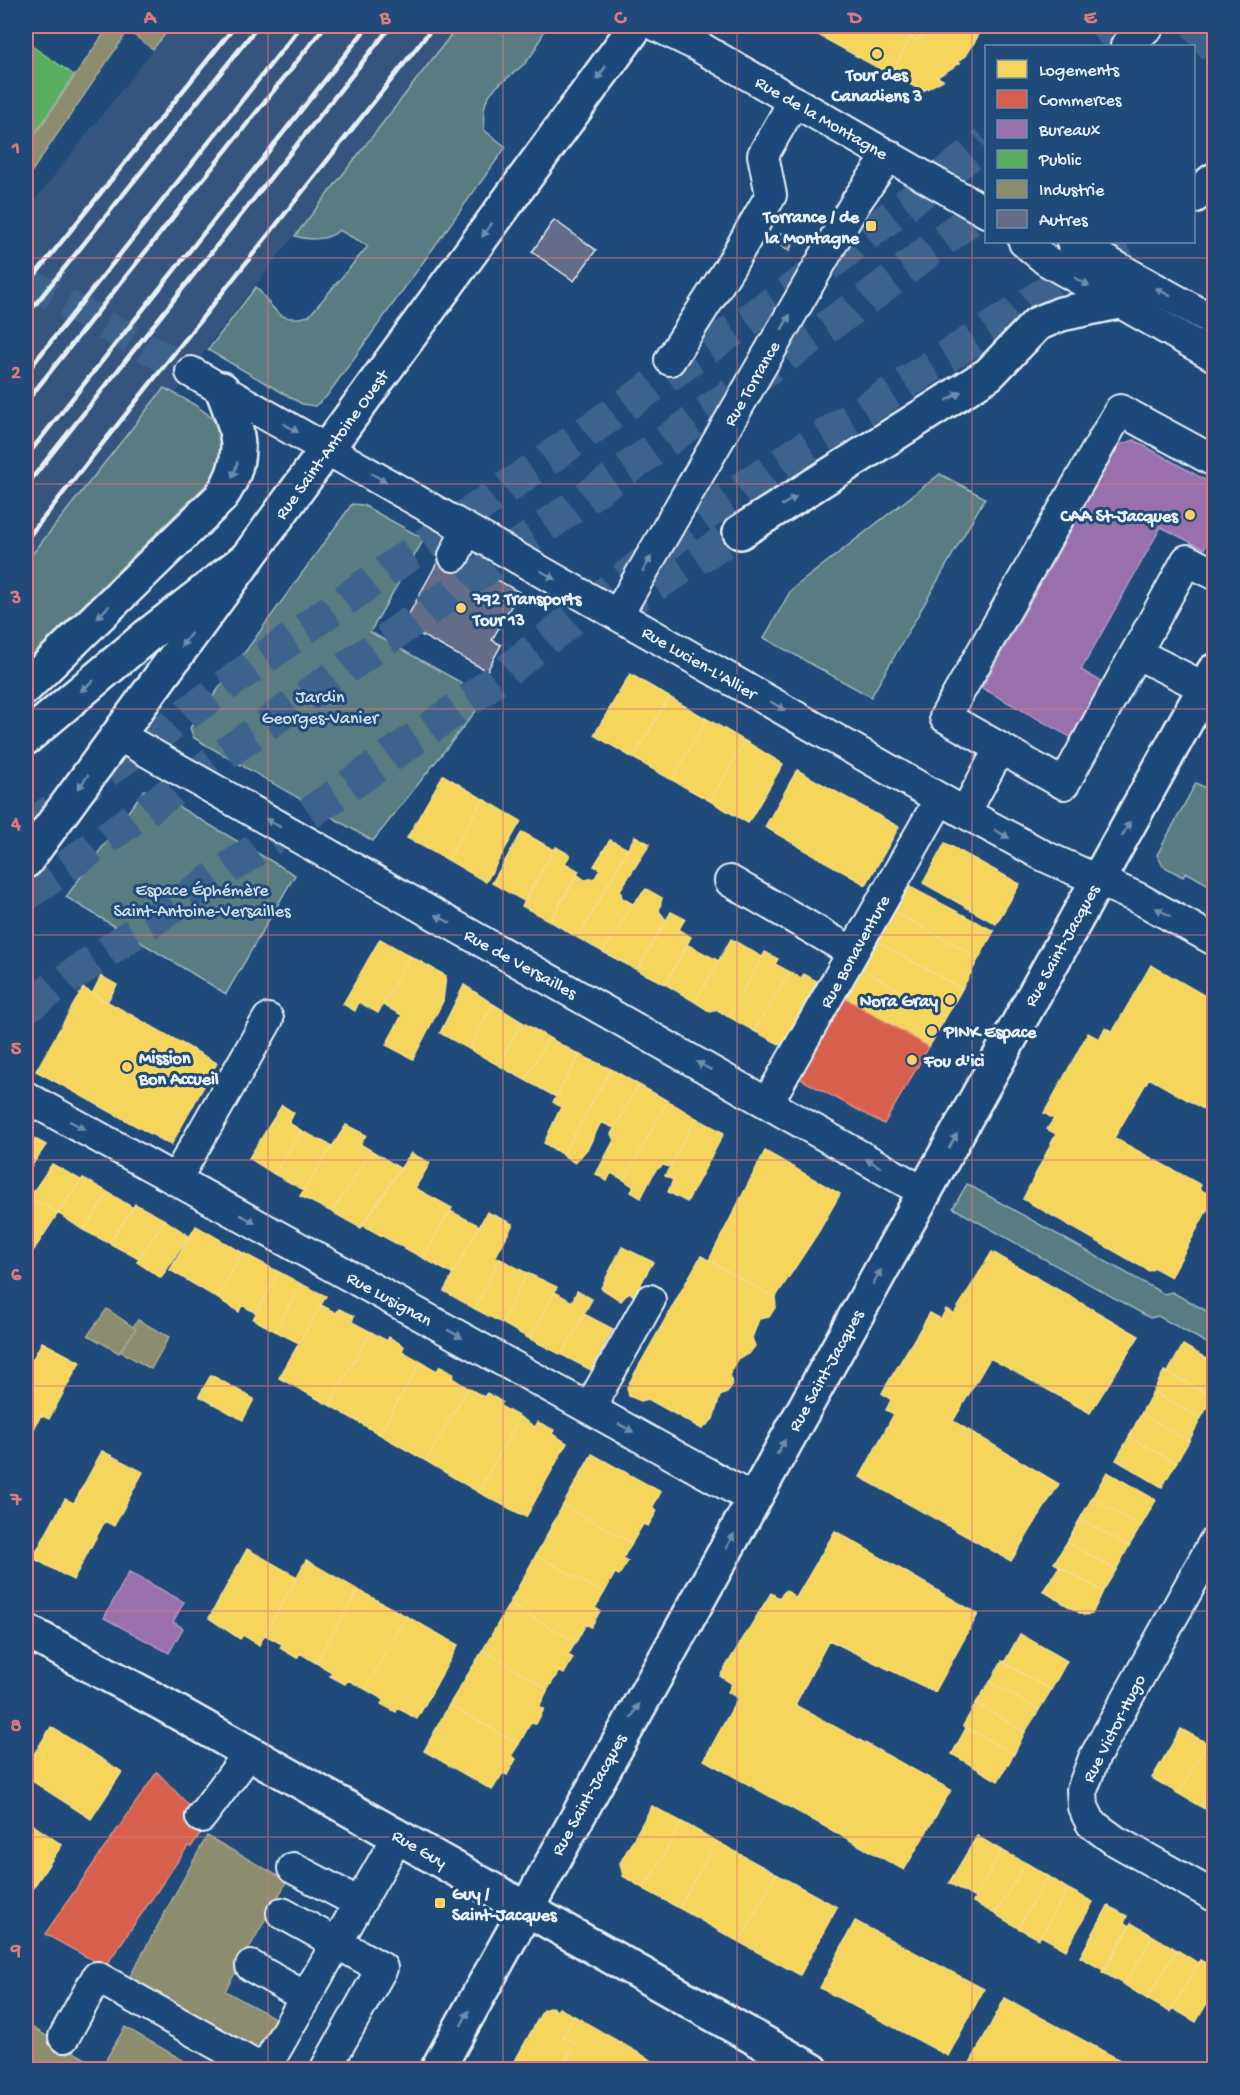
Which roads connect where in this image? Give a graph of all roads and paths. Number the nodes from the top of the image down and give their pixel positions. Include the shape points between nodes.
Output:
1 (636, 26) edge
2 (657, 26) edge
3 (1149, 26) edge
4 (1127, 45) edge
5 (794, 101) junction
6 (889, 155) junction
7 (1215, 180) edge
8 (1195, 195) edge
9 (983, 201) edge
10 (1025, 243) edge
11 (1074, 243) edge
12 (1118, 302) junction
13 (1215, 321) edge
14 (1215, 356) edge
15 (670, 360) dead end
16 (191, 372) tunnel mouth
17 (222, 389) junction
18 (328, 449) junction
19 (1215, 461) edge
20 (467, 529) junction
21 (740, 532) tunnel mouth
22 (453, 556) dead end
23 (246, 559) junction
24 (1215, 574) edge
25 (618, 614) junction
26 (1136, 653) junction
27 (1210, 680) edge
28 (26, 687) edge
29 (118, 735) junction
30 (26, 738) edge
31 (1000, 748) junction
32 (953, 806) junction
33 (26, 861) edge
34 (1097, 880) junction
35 (730, 881) dead end
36 (1215, 940) edge
37 (843, 946) dead end
38 (268, 1019) dead end
39 (26, 1097) edge
40 (768, 1102) junction
41 (176, 1179) junction
42 (924, 1192) junction
43 (650, 1300) dead end
44 (594, 1411) junction
45 (753, 1498) junction
46 (1215, 1542) edge
47 (26, 1631) edge
48 (250, 1752) junction
49 (201, 1817) dead end
50 (398, 1836) junction
51 (293, 1868) dead end
52 (1215, 1896) edge
53 (359, 1903) junction
54 (525, 1909) junction
55 (282, 1913) dead end
56 (336, 1942) junction
57 (251, 1966) dead end
58 (305, 1997) junction
59 (64, 2037) dead end
60 (263, 2070) edge
61 (325, 2070) edge
62 (437, 2070) edge
63 (812, 2070) edge

1 -> 18 main road, Rue Saint-Antoine Ouest
2 - 5 street, Rue de la Montagne
3 - 4 street
5 - 6 street, Rue de la Montagne
5 - 15 street via 762,155 771,195
6 - 9 street, Rue de la Montagne
25 -> 6 street, Rue Torrance via 856,202
7 - 8 main road
10 -> 12 street via 1047,261
13 -> 11 street
12 - 14 street
21 -> 12 main road via 989,374 1037,324 1076,310
16 - 17 street, Rue Lucien-L'Allier
17 -> 18 street, Rue Lucien-L'Allier
17 -> 28 main road via 239,445 228,486
18 -> 20 street, Rue Lucien-L'Allier
18 - 23 main road, Rue Saint-Antoine Ouest
19 - 31 street via 1120,410 945,717
20 - 22 street
20 -> 25 street, Rue Lucien-L'Allier
23 -> 29 main road, Rue Saint-Antoine Ouest
23 -> 30 main road
24 - 26 street via 1187,560
25 -> 32 street, Rue Lucien-L'Allier
26 - 27 street
26 - 31 street via 1064,784
34 -> 27 main road, Rue Saint-Jacques
29 -> 33 main road, Rue Saint-Antoine Ouest
40 -> 29 street, Rue de Versailles
31 - 32 street, Rue Bonaventure
32 -> 34 street, Rue Lucien-L'Allier
32 - 40 street, Rue Bonaventure
36 -> 34 street, Rue Lucien-L'Allier
42 -> 34 main road, Rue Saint-Jacques
35 - 37 street
38 - 41 street
39 -> 41 street, Rue Lusignan
42 -> 40 street, Rue de Versailles
41 -> 44 street, Rue Lusignan
45 -> 42 main road, Rue Saint-Jacques
43 - 44 street via 598,1391
44 -> 45 street, Rue Lusignan
54 -> 45 main road, Rue Saint-Jacques
46 - 52 street, Rue Victor-Hugo via 1094,1758 1081,1798 1085,1814 1101,1831
47 - 48 main road, Rue Guy
48 - 49 street
48 - 50 main road, Rue Guy
50 - 53 street
50 - 54 main road, Rue Guy
51 - 53 street
53 - 56 street
62 -> 54 main road, Rue Saint-Jacques
54 - 63 main road, Rue Guy
55 - 56 street
56 - 58 street
56 - 61 street via 382,1968
57 - 58 street
58 - 60 street
59 - 60 street via 98,1977

